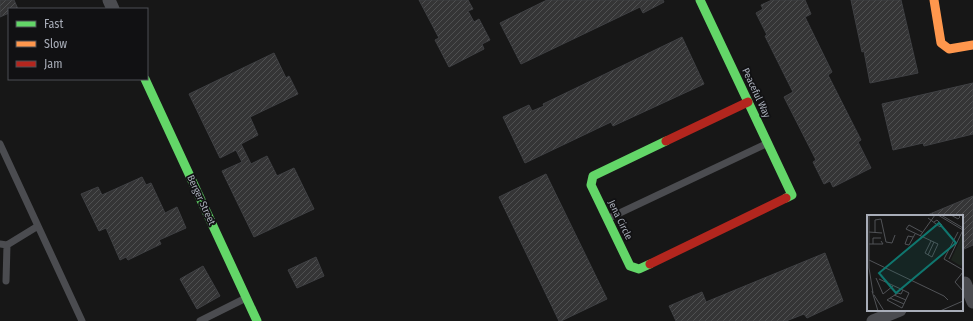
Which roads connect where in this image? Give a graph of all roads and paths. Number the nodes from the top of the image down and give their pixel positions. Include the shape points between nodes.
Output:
1 (700, 0) edge
2 (934, 0) edge
3 (973, 45) edge
4 (145, 80) edge
5 (748, 102) junction
6 (768, 143) junction
7 (0, 144) edge
8 (792, 195) joint
9 (607, 219) junction
10 (38, 226) junction
11 (4, 244) edge
12 (6, 281) dead end
13 (967, 283) edge
14 (246, 298) junction
15 (973, 302) edge
16 (898, 311) edge
17 (82, 321) edge
18 (200, 321) edge
19 (257, 321) edge
20 (873, 321) edge

1 - 5 street, Peaceful Way
2 - 3 street via 941,43 949,49
4 - 14 street, Berger Street
5 - 6 street, Peaceful Way
5 - 9 street, Jena Circle via 593,176 591,186
6 - 8 street, Peaceful Way
6 - 9 lane
7 - 10 lane
8 - 9 street, Jena Circle via 639,269 630,266
10 - 11 lane
10 - 17 lane
11 - 12 lane
13 - 15 street
14 - 18 lane
14 - 19 street, Berger Street
16 - 20 street

